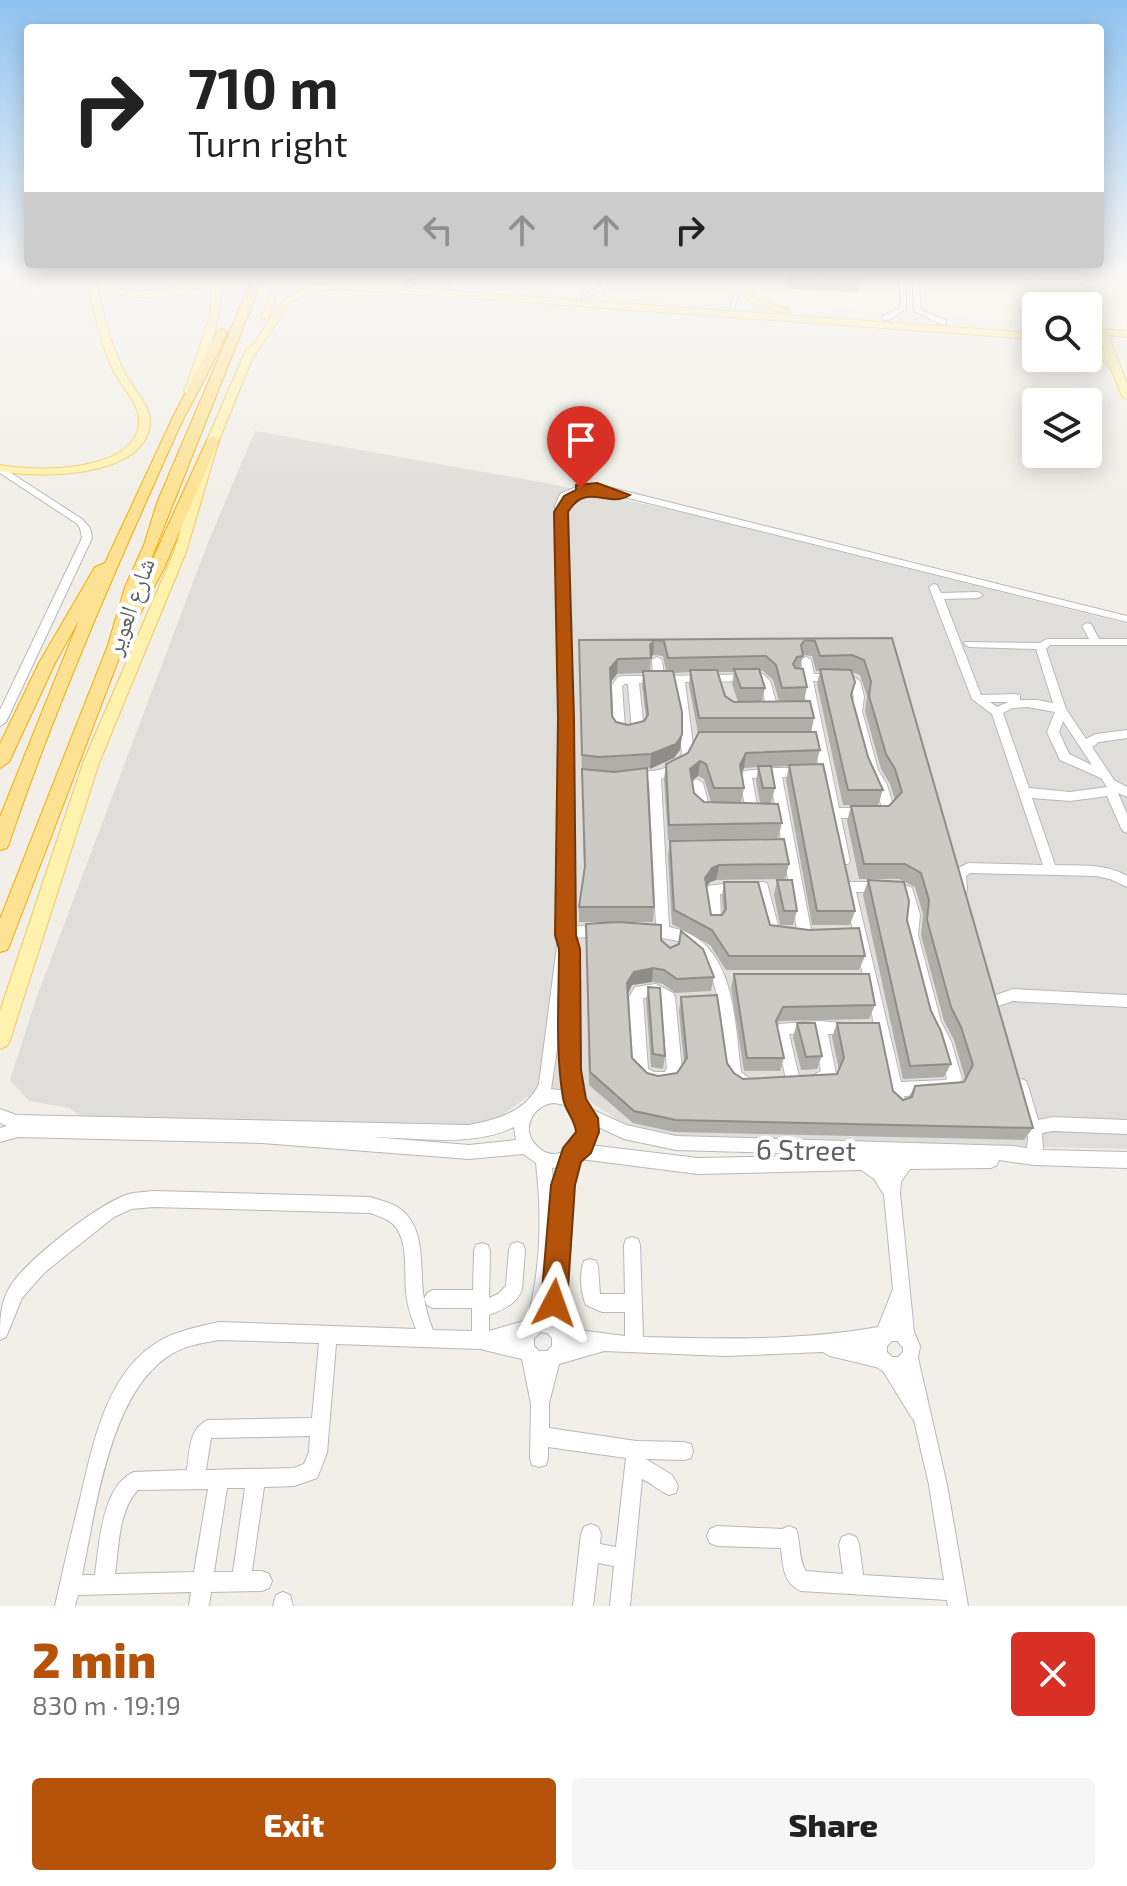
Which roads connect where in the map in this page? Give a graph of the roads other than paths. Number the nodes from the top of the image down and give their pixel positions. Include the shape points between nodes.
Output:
1 (108, 345) edge
2 (205, 345) edge
3 (216, 345) edge
4 (230, 345) edge
5 (254, 345) edge
6 (256, 345) edge
7 (1112, 345) edge
8 (1102, 354) edge
9 (249, 357) junction
10 (1122, 370) edge
11 (1127, 396) edge
12 (187, 398) junction
13 (213, 440) junction
14 (0, 469) edge
15 (124, 535) junction
16 (978, 595) dead end
17 (1127, 619) edge
18 (1087, 626) dead end
19 (1127, 642) edge
20 (1096, 643) junction
21 (969, 644) dead end
22 (116, 645) junction
23 (1041, 646) junction
24 (657, 660) dead end
25 (806, 660) edge
26 (805, 678) junction
27 (659, 679) junction
28 (679, 679) junction
29 (722, 679) junction
30 (633, 680) dead end
31 (725, 692) edge
32 (1020, 698) dead end
33 (977, 699) junction
34 (786, 709) edge
35 (1061, 710) junction
36 (997, 712) junction
37 (0, 722) edge
38 (1127, 734) edge
39 (689, 740) junction
40 (703, 740) edge
41 (805, 740) edge
42 (820, 740) junction
43 (1086, 745) junction
44 (0, 762) edge
45 (775, 772) junction
46 (826, 772) junction
47 (1104, 775) junction
48 (655, 776) junction
49 (612, 778) edge
50 (697, 783) dead end
51 (20, 785) junction
52 (1024, 791) junction
53 (1118, 791) edge
54 (723, 811) edge
55 (737, 811) edge
56 (752, 811) junction
57 (782, 811) junction
58 (0, 813) edge
59 (835, 813) junction
60 (1127, 828) edge
61 (0, 843) edge
62 (660, 848) junction
63 (674, 848) edge
64 (1049, 865) dead end
65 (1127, 882) edge
66 (779, 887) junction
67 (849, 887) junction
68 (964, 899) edge
69 (714, 922) edge
70 (666, 930) junction
71 (566, 933) junction
72 (0, 944) edge
73 (669, 953) edge
74 (995, 1001) edge
75 (1127, 1001) edge
76 (675, 1002) joint
77 (819, 1027) junction
78 (881, 1028) junction
79 (0, 1040) edge
80 (1017, 1072) edge
81 (777, 1081) edge
82 (793, 1081) junction
83 (761, 1082) edge
84 (539, 1100) junction
85 (579, 1108) junction
86 (525, 1113) junction
87 (0, 1116) edge
88 (1127, 1127) edge
89 (1033, 1128) junction
90 (0, 1135) edge
91 (527, 1146) junction
92 (574, 1153) junction
93 (1034, 1157) junction
94 (543, 1158) junction
95 (1127, 1160) edge
96 (906, 1161) junction
97 (862, 1162) junction
98 (892, 1193) junction
99 (632, 1245) dead end
100 (517, 1250) dead end
101 (482, 1251) dead end
102 (590, 1267) dead end
103 (901, 1289) junction
104 (433, 1299) dead end
105 (633, 1303) junction
106 (480, 1304) junction
107 (532, 1328) junction
108 (557, 1330) junction
109 (0, 1331) edge
110 (883, 1334) junction
111 (328, 1335) junction
112 (428, 1338) junction
113 (906, 1339) junction
114 (480, 1340) junction
115 (603, 1344) junction
116 (634, 1345) junction
117 (819, 1345) junction
118 (529, 1354) junction
119 (553, 1358) junction
120 (910, 1359) junction
121 (886, 1362) junction
122 (540, 1404) junction
123 (321, 1427) junction
124 (927, 1429) junction
125 (539, 1436) junction
126 (684, 1451) dead end
127 (635, 1455) junction
128 (539, 1458) dead end
129 (256, 1477) junction
130 (195, 1479) junction
131 (219, 1479) junction
132 (669, 1486) dead end
133 (717, 1536) dead end
134 (849, 1544) dead end
135 (625, 1558) junction
136 (262, 1581) dead end
137 (241, 1582) junction
138 (202, 1583) junction
139 (104, 1584) junction
140 (70, 1585) junction
141 (854, 1585) junction
142 (956, 1598) edge
143 (65, 1606) edge
144 (199, 1606) edge
145 (583, 1606) edge
146 (620, 1606) edge

1 - 14 main road via 143,414 144,429 133,444 85,468 33,475
2 - 12 main road
3 - 12 highway, شارع العوير
4 - 22 highway, شارع العوير via 132,587
5 - 9 main road
6 - 9 main road
7 - 10 main road
8 - 10 main road
9 - 13 main road
10 - 11 main road
12 - 15 highway, شارع العوير
13 - 22 highway via 157,568
13 - 79 main road via 180,552 81,790
14 - 37 street via 79,521 87,538
15 - 44 highway via 89,587
15 - 51 highway, شارع العوير
16 - 33 street via 936,592
17 - 71 street via 624,495 583,492 569,499 561,512 572,779
18 - 20 street
19 - 20 street
20 - 23 street
21 - 23 street
22 - 72 highway, شارع العوير
23 - 35 street
24 - 27 street
25 - 26 street
26 - 42 street via 807,709
26 - 59 street via 855,681 856,711 888,808 883,813
27 - 28 street
27 - 30 street
28 - 29 street
28 - 39 street
29 - 31 street
29 - 34 street via 762,678 766,710
32 - 33 street
33 - 36 street
35 - 36 street via 1043,704 1006,706
35 - 43 street
35 - 47 street via 1053,732 1064,757
36 - 52 street
38 - 43 street via 1096,738
39 - 40 street
39 - 48 street via 685,760
41 - 42 street
42 - 46 street
43 - 47 street
45 - 46 street
45 - 56 street via 746,776
45 - 57 street
46 - 59 street
47 - 53 street
48 - 49 street
48 - 62 street
50 - 54 street via 702,809
51 - 58 highway
51 - 61 highway, شارع العوير
52 - 53 street via 1045,796
52 - 64 street
53 - 60 street
55 - 56 street
56 - 57 street
57 - 66 street
59 - 67 street
62 - 63 street
62 - 70 street
65 - 68 street via 1096,871 968,868 958,879
66 - 66 street via 771,932 812,934
66 - 69 street via 713,890
67 - 78 street via 863,979
67 - 78 street via 899,887 907,892 913,915 910,930 954,1084 896,1096
70 - 71 street
70 - 73 street
70 - 83 street via 705,950 728,979 717,1000 734,1076 741,1082
71 - 84 street via 546,1084
71 - 85 street via 570,1059
74 - 75 street via 1013,995
76 - 76 street via 661,991 644,990 636,997 641,1071 649,1079 669,1078 675,1070
77 - 78 street
77 - 82 street via 828,1077
77 - 82 street via 783,1030
80 - 89 street
81 - 82 street
84 - 85 street via 558,1097
84 - 86 street
85 - 92 street via 588,1132
85 - 93 street, 6 Street via 624,1132 676,1143
86 - 87 street via 498,1127 468,1132 16,1122
86 - 91 street via 521,1126
88 - 89 street
89 - 93 street
90 - 91 street via 18,1130 262,1136 469,1152
91 - 94 street
92 - 94 street
92 - 97 street, 6 Street via 681,1165
92 - 108 street via 561,1198 554,1296
93 - 95 street, 6 Street
93 - 96 street, 6 Street
94 - 107 street via 548,1184 541,1296
96 - 97 street, 6 Street
96 - 98 street
97 - 98 street via 880,1174
98 - 103 street
99 - 105 street
100 - 106 street via 514,1290 504,1300
101 - 106 street
102 - 105 street via 592,1299
103 - 110 street
103 - 113 street
104 - 106 street
105 - 116 street
106 - 114 street
107 - 108 street via 545,1323
107 - 114 street
107 - 118 street via 526,1337
108 - 115 street
108 - 119 street via 561,1345
109 - 112 street via 16,1292 39,1266 108,1211 143,1199 370,1205 390,1211 409,1235 417,1309
110 - 113 street via 895,1332
110 - 117 street
110 - 121 street via 878,1347
111 - 112 street
111 - 123 street
111 - 140 street via 200,1333 146,1362 124,1388 109,1419
112 - 114 street
113 - 120 street
114 - 118 street
115 - 116 street
115 - 119 street
116 - 117 street
117 - 121 street
118 - 119 street via 544,1361
118 - 122 street
119 - 122 street
120 - 121 street via 902,1367
120 - 124 street
121 - 124 street
122 - 125 street
123 - 129 street via 310,1471 294,1477
123 - 130 street via 208,1429 202,1434
124 - 142 street
125 - 127 street
125 - 128 street
126 - 127 street
127 - 132 street via 641,1471
127 - 135 street
129 - 131 street
129 - 137 street
130 - 131 street
130 - 139 street via 134,1481 126,1487 116,1507
131 - 138 street
133 - 141 street via 789,1538 793,1571 801,1581
134 - 141 street
135 - 145 street via 590,1543
135 - 146 street
136 - 137 street
137 - 138 street
138 - 139 street
138 - 144 street
139 - 140 street
140 - 143 street
141 - 142 street

